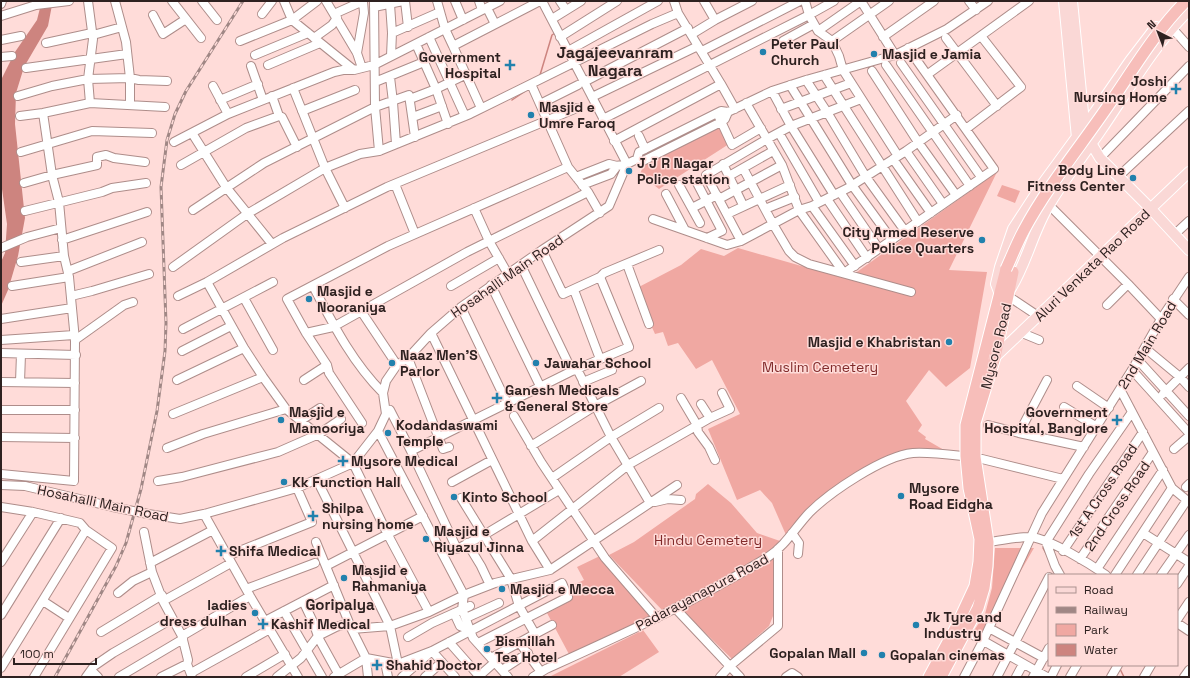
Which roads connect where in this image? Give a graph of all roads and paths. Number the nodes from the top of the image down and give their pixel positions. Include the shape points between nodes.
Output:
1 (2, 1) edge
2 (69, 1) edge
3 (88, 1) edge
4 (115, 1) edge
5 (172, 1) edge
6 (202, 1) edge
7 (272, 1) edge
8 (284, 1) edge
9 (317, 1) edge
10 (326, 1) edge
11 (363, 1) edge
12 (404, 1) edge
13 (437, 1) edge
14 (455, 1) edge
15 (479, 1) edge
16 (498, 1) edge
17 (541, 1) edge
18 (560, 1) edge
19 (581, 1) edge
20 (617, 1) edge
21 (658, 1) edge
22 (674, 1) edge
23 (704, 1) edge
24 (732, 1) edge
25 (752, 1) edge
26 (800, 1) edge
27 (805, 1) edge
28 (834, 1) edge
29 (861, 1) edge
30 (889, 1) edge
31 (934, 1) edge
32 (969, 1) edge
33 (988, 1) edge
34 (1029, 1) edge
35 (1064, 1) edge
36 (1072, 1) edge
37 (1180, 1) edge
38 (1186, 1) edge
39 (1, 4) edge
40 (306, 4) edge
41 (374, 4) edge
42 (390, 4) junction
43 (1189, 5) edge
44 (485, 9) junction
45 (736, 9) junction
46 (566, 10) junction
47 (976, 10) junction
48 (1189, 10) edge
49 (440, 12) junction
50 (678, 12) junction
51 (262, 14) dead end
52 (869, 14) junction
53 (809, 15) junction
54 (1, 16) edge
55 (153, 16) dead end
56 (336, 16) junction
57 (186, 19) junction
58 (217, 20) dead end
59 (292, 20) junction
60 (463, 20) junction
61 (552, 20) junction
62 (715, 20) junction
63 (495, 24) junction
64 (122, 27) junction
65 (408, 27) junction
66 (816, 28) junction
67 (1172, 28) junction
68 (445, 29) junction
69 (690, 31) junction
70 (392, 33) junction
71 (558, 33) junction
72 (92, 34) junction
73 (21, 36) dead end
74 (981, 36) junction
75 (429, 37) junction
76 (883, 37) junction
77 (201, 38) dead end
78 (314, 38) junction
79 (946, 38) dead end
80 (1, 40) edge
81 (240, 41) dead end
82 (783, 41) dead end
83 (832, 41) junction
84 (46, 43) dead end
85 (416, 44) junction
86 (453, 46) junction
87 (1189, 46) edge
88 (908, 48) junction
89 (700, 49) junction
90 (568, 51) junction
91 (357, 52) junction
92 (957, 53) junction
93 (127, 54) junction
94 (255, 55) dead end
95 (895, 55) junction
96 (12, 56) dead end
97 (391, 56) junction
98 (1, 57) edge
99 (91, 58) junction
100 (424, 62) junction
101 (574, 63) junction
102 (901, 63) dead end
103 (268, 65) dead end
104 (374, 65) junction
105 (710, 65) junction
106 (886, 65) dead end
107 (251, 66) dead end
108 (1189, 66) edge
109 (26, 68) dead end
110 (358, 69) junction
111 (843, 70) junction
112 (872, 71) dead end
113 (467, 74) junction
114 (928, 74) junction
115 (824, 75) junction
116 (390, 76) junction
117 (130, 78) junction
118 (88, 79) junction
119 (806, 80) junction
120 (167, 81) dead end
121 (375, 82) junction
122 (449, 82) junction
123 (581, 83) junction
124 (852, 83) junction
125 (258, 84) junction
126 (534, 84) junction
127 (721, 84) junction
128 (790, 85) junction
129 (212, 86) dead end
130 (293, 88) junction
131 (436, 89) junction
132 (833, 89) junction
133 (355, 90) dead end
134 (772, 91) junction
135 (18, 96) dead end
136 (272, 96) junction
137 (815, 96) junction
138 (592, 97) junction
139 (410, 99) junction
140 (861, 99) junction
141 (220, 100) junction
142 (263, 100) junction
143 (800, 101) junction
144 (393, 102) junction
145 (90, 103) junction
146 (746, 103) junction
147 (540, 104) junction
148 (130, 105) junction
149 (844, 105) junction
150 (442, 106) junction
151 (997, 106) junction
152 (165, 107) dead end
153 (375, 107) junction
154 (481, 108) junction
155 (577, 108) dead end
156 (781, 109) junction
157 (302, 111) junction
158 (731, 111) junction
159 (1082, 111) junction
160 (1189, 111) edge
161 (827, 112) junction
162 (43, 113) junction
163 (716, 113) junction
164 (228, 114) junction
165 (957, 115) junction
166 (20, 116) dead end
167 (279, 116) junction
168 (465, 116) junction
169 (413, 117) junction
170 (1091, 117) junction
171 (603, 118) junction
172 (810, 118) junction
173 (547, 121) junction
174 (721, 122) junction
175 (448, 124) junction
176 (944, 124) junction
177 (791, 126) junction
178 (761, 128) junction
179 (1084, 128) junction
180 (966, 129) junction
181 (933, 132) junction
182 (152, 133) dead end
183 (192, 133) junction
184 (779, 133) junction
185 (639, 136) dead end
186 (415, 137) junction
187 (313, 138) junction
188 (1077, 138) junction
189 (767, 139) junction
190 (614, 141) junction
191 (174, 142) dead end
192 (918, 142) junction
193 (47, 144) junction
194 (396, 144) junction
195 (297, 146) junction
196 (1089, 148) junction
197 (645, 149) junction
198 (379, 151) junction
199 (773, 151) junction
200 (906, 151) junction
201 (21, 152) dead end
202 (204, 152) junction
203 (895, 158) junction
204 (1100, 158) junction
205 (637, 159) junction
206 (145, 162) dead end
207 (627, 164) junction
208 (723, 164) junction
209 (181, 165) dead end
210 (782, 165) junction
211 (617, 166) junction
212 (881, 166) junction
213 (568, 167) junction
214 (325, 168) junction
215 (743, 168) junction
216 (1189, 172) edge
217 (52, 175) junction
218 (576, 176) junction
219 (729, 176) junction
220 (866, 176) junction
221 (1119, 176) junction
222 (981, 177) junction
223 (751, 182) junction
224 (24, 183) dead end
225 (146, 183) dead end
226 (697, 183) dead end
227 (395, 184) junction
228 (582, 185) junction
229 (678, 185) dead end
230 (790, 185) junction
231 (852, 186) junction
232 (970, 186) junction
233 (226, 187) junction
234 (736, 190) junction
235 (588, 192) junction
236 (666, 194) dead end
237 (956, 195) junction
238 (718, 197) junction
239 (794, 197) junction
240 (759, 198) junction
241 (826, 199) junction
242 (706, 201) junction
243 (59, 202) junction
244 (943, 204) junction
245 (743, 205) junction
246 (1049, 205) junction
247 (345, 208) junction
248 (474, 208) junction
249 (692, 208) junction
250 (765, 209) junction
251 (1151, 209) junction
252 (193, 210) dead end
253 (799, 210) junction
254 (25, 211) dead end
255 (147, 212) dead end
256 (600, 213) junction
257 (931, 213) junction
258 (247, 214) junction
259 (727, 214) junction
260 (653, 219) dead end
261 (1189, 221) edge
262 (918, 222) junction
263 (700, 223) dead end
264 (773, 224) junction
265 (61, 228) junction
266 (685, 230) junction
267 (905, 231) junction
268 (415, 234) junction
269 (1175, 234) junction
270 (707, 238) junction
271 (62, 240) junction
272 (892, 240) junction
273 (741, 241) junction
274 (142, 242) dead end
275 (489, 242) junction
276 (272, 244) junction
277 (3, 247) edge
278 (879, 249) junction
279 (542, 250) junction
280 (659, 250) dead end
281 (1189, 250) edge
282 (64, 256) junction
283 (1100, 256) junction
284 (499, 258) junction
285 (867, 258) junction
286 (21, 262) dead end
287 (627, 264) junction
288 (521, 265) junction
289 (855, 266) junction
290 (173, 267) dead end
291 (1009, 270) junction
292 (844, 273) junction
293 (68, 274) junction
294 (149, 274) dead end
295 (508, 274) junction
296 (600, 277) junction
297 (1189, 277) edge
298 (207, 282) junction
299 (273, 282) dead end
300 (1128, 284) junction
301 (491, 285) junction
302 (12, 286) dead end
303 (313, 286) junction
304 (451, 286) dead end
305 (574, 290) junction
306 (911, 292) dead end
307 (1006, 293) junction
308 (71, 296) junction
309 (178, 296) dead end
310 (244, 298) junction
311 (1173, 299) junction
312 (133, 302) dead end
313 (1107, 304) dead end
314 (461, 307) junction
315 (72, 308) junction
316 (221, 309) junction
317 (361, 311) junction
318 (1189, 315) edge
319 (1038, 316) junction
320 (1, 319) edge
321 (1161, 319) junction
322 (649, 324) dead end
323 (232, 326) junction
324 (333, 327) junction
325 (183, 329) dead end
326 (1022, 332) junction
327 (306, 333) junction
328 (431, 333) junction
329 (75, 337) junction
330 (1, 340) edge
331 (1039, 340) dead end
332 (244, 348) junction
333 (1145, 348) junction
334 (273, 350) dead end
335 (182, 351) dead end
336 (1, 353) edge
337 (21, 354) junction
338 (76, 355) junction
339 (995, 357) junction
340 (408, 358) junction
341 (600, 359) junction
342 (1138, 360) junction
343 (327, 364) junction
344 (397, 365) junction
345 (1189, 368) edge
346 (574, 370) junction
347 (612, 370) dead end
348 (1132, 370) junction
349 (263, 377) junction
350 (1180, 377) junction
351 (177, 380) dead end
352 (304, 380) dead end
353 (1047, 380) dead end
354 (1, 382) edge
355 (20, 382) junction
356 (583, 382) junction
357 (641, 382) dead end
358 (75, 383) junction
359 (540, 386) junction
360 (1077, 386) dead end
361 (1189, 387) edge
362 (1120, 389) junction
363 (1166, 391) junction
364 (383, 393) junction
365 (722, 393) dead end
366 (681, 398) dead end
367 (1158, 399) junction
368 (507, 403) junction
369 (701, 404) dead end
370 (595, 406) junction
371 (1064, 407) dead end
372 (320, 408) dead end
373 (659, 408) dead end
374 (1109, 408) junction
375 (286, 409) junction
376 (1, 410) edge
377 (75, 410) junction
378 (1132, 412) junction
379 (173, 414) dead end
380 (386, 414) junction
381 (514, 416) dead end
382 (1189, 416) edge
383 (710, 418) junction
384 (341, 419) dead end
385 (300, 421) junction
386 (473, 421) junction
387 (362, 423) dead end
388 (1180, 424) junction
389 (697, 425) junction
390 (988, 425) dead end
391 (1097, 426) junction
392 (378, 431) junction
393 (1143, 432) junction
394 (1019, 433) junction
395 (1189, 433) edge
396 (319, 434) junction
397 (1189, 436) edge
398 (1, 437) edge
399 (611, 437) junction
400 (75, 438) junction
401 (439, 438) junction
402 (531, 446) junction
403 (449, 447) dead end
404 (1084, 447) junction
405 (167, 448) dead end
406 (1174, 449) dead end
407 (411, 451) junction
408 (1153, 452) junction
409 (974, 457) junction
410 (492, 460) junction
411 (715, 460) dead end
412 (353, 463) junction
413 (628, 465) junction
414 (1162, 470) junction
415 (1, 474) edge
416 (552, 478) junction
417 (1063, 479) junction
418 (158, 480) dead end
419 (317, 480) junction
420 (452, 482) dead end
421 (1, 485) edge
422 (677, 485) dead end
423 (297, 488) junction
424 (1172, 488) junction
425 (559, 490) junction
426 (461, 498) dead end
427 (681, 500) dead end
428 (1188, 501) edge
429 (650, 503) junction
430 (1, 507) edge
431 (573, 509) junction
432 (33, 512) junction
433 (204, 514) junction
434 (520, 514) junction
435 (423, 516) junction
436 (61, 518) junction
437 (86, 530) junction
438 (213, 530) junction
439 (144, 532) dead end
440 (792, 533) junction
441 (1143, 533) junction
442 (388, 535) junction
443 (484, 535) junction
444 (1189, 535) edge
445 (1031, 537) junction
446 (532, 541) junction
447 (316, 542) dead end
448 (595, 542) junction
449 (988, 542) junction
450 (1046, 542) junction
451 (467, 543) junction
452 (1158, 543) junction
453 (778, 549) junction
454 (1063, 550) junction
455 (354, 553) junction
456 (798, 554) dead end
457 (1176, 554) junction
458 (229, 559) junction
459 (1080, 559) junction
460 (1, 562) edge
461 (1189, 562) edge
462 (150, 563) junction
463 (315, 563) dead end
464 (326, 566) junction
465 (1055, 566) junction
466 (1189, 566) edge
467 (1097, 569) junction
468 (550, 570) junction
469 (152, 572) junction
470 (1050, 574) edge
471 (1059, 574) edge
472 (1104, 574) edge
473 (1116, 574) edge
474 (1138, 574) edge
475 (1162, 574) edge
476 (1048, 578) edge
477 (511, 579) junction
478 (1178, 582) edge
479 (490, 584) junction
480 (334, 585) junction
481 (118, 593) dead end
482 (248, 593) junction
483 (464, 595) junction
484 (163, 598) junction
485 (42, 601) junction
486 (303, 601) junction
487 (1189, 602) edge
488 (499, 603) dead end
489 (519, 606) junction
490 (466, 607) junction
491 (675, 608) junction
492 (284, 611) junction
493 (429, 612) junction
494 (454, 613) junction
495 (1, 615) edge
496 (69, 618) junction
497 (466, 618) junction
498 (657, 618) junction
499 (172, 619) junction
500 (526, 619) junction
501 (1178, 619) edge
502 (1178, 622) edge
503 (267, 625) junction
504 (552, 625) dead end
505 (350, 626) junction
506 (390, 626) junction
507 (989, 628) junction
508 (470, 630) junction
509 (966, 631) junction
510 (1189, 631) edge
511 (101, 632) dead end
512 (535, 634) junction
513 (318, 636) junction
514 (408, 637) dead end
515 (183, 638) junction
516 (983, 641) junction
517 (449, 642) junction
518 (519, 642) junction
519 (478, 643) junction
520 (1015, 643) junction
521 (1048, 650) edge
522 (307, 651) junction
523 (432, 651) junction
524 (528, 653) junction
525 (285, 654) junction
526 (1009, 656) junction
527 (366, 658) junction
528 (1044, 658) junction
529 (493, 660) junction
530 (385, 662) junction
531 (442, 662) junction
532 (187, 664) junction
533 (398, 664) junction
534 (1023, 664) junction
535 (292, 666) junction
536 (730, 666) junction
537 (1057, 666) edge
538 (1076, 666) edge
539 (1117, 666) edge
540 (1150, 666) edge
541 (1, 668) edge
542 (91, 670) junction
543 (1189, 670) edge
544 (541, 672) junction
545 (1035, 674) edge
546 (192, 675) edge
547 (505, 675) edge
548 (250, 676) edge
549 (338, 676) edge
550 (479, 676) edge
551 (34, 677) edge
552 (86, 677) edge
553 (98, 677) edge
554 (119, 677) edge
555 (161, 677) edge
556 (277, 677) edge
557 (298, 677) edge
558 (322, 677) edge
559 (368, 677) edge
560 (388, 677) edge
561 (402, 677) edge
562 (425, 677) edge
563 (455, 677) edge
564 (534, 677) edge
565 (720, 677) edge
566 (740, 677) edge
567 (786, 677) edge
568 (798, 677) edge
569 (929, 677) edge
570 (941, 677) edge
571 (964, 677) edge
572 (997, 677) edge
573 (1016, 677) edge
574 (1046, 677) edge
575 (1051, 677) edge
576 (1070, 677) edge
577 (1111, 677) edge
578 (1144, 677) edge
579 (1184, 677) edge

1 - 39 street
2 - 54 street via 36,5
3 - 72 street
4 - 64 street
5 - 57 street
6 - 58 street
7 - 51 street
8 - 59 street
9 - 40 street
10 - 56 street
11 - 56 street
11 - 91 street via 364,13
12 - 42 street
12 - 65 street
13 - 49 street
14 - 60 street
15 - 44 street
16 - 44 street
17 - 61 street
17 - 63 street
18 - 46 street
19 - 46 street
20 - 71 street
21 - 90 street
22 - 50 street
23 - 62 street
24 - 45 street
25 - 45 street
26 - 89 street
27 - 53 street
28 - 53 street
29 - 52 street
29 - 66 street
30 - 52 street
31 - 76 street
32 - 47 street
33 - 47 street
34 - 74 street
35 - 188 main road
36 - 159 main road
37 - 170 main road via 1130,61
38 - 291 highway, bridge via 1154,37 1052,186 1024,230
40 - 59 street
41 - 42 street
41 - 104 street
42 - 70 street
43 - 291 highway via 1157,41 1057,185 1027,231
44 - 60 street
44 - 63 street
45 - 62 street
46 - 61 street
47 - 88 street via 947,30
48 - 67 main road
49 - 65 street
49 - 68 street
50 - 69 street
50 - 101 street
52 - 76 street
52 - 83 street
53 - 66 street
53 - 105 street
55 - 57 street via 163,34
56 - 78 street via 332,25
56 - 91 street
57 - 77 street
59 - 78 street
59 - 81 street
60 - 68 street
61 - 71 street
62 - 69 street
63 - 86 street
64 - 72 street
64 - 93 street
65 - 70 street
66 - 82 street
66 - 83 street
67 - 87 street
67 - 196 main road
68 - 75 street
68 - 86 street
69 - 89 street
69 - 123 street
70 - 97 street
71 - 90 street
72 - 84 street
72 - 99 street
73 - 80 street
74 - 92 street
74 - 151 street via 1022,87
75 - 85 street
75 - 122 street
76 - 95 street
78 - 94 street
78 - 103 street
78 - 110 street
79 - 92 street
83 - 111 street via 840,56
85 - 97 street
85 - 100 street
86 - 113 street
88 - 95 street
88 - 114 street
89 - 105 street
89 - 138 street
90 - 101 street
91 - 110 street
92 - 114 street
92 - 151 street
93 - 99 street
93 - 117 street
95 - 111 street
96 - 98 street
97 - 104 street
99 - 109 street
99 - 118 street
100 - 116 street
100 - 131 street
101 - 123 street
101 - 126 street
102 - 176 street
104 - 110 street
104 - 121 street
105 - 127 street
105 - 171 street
106 - 181 street
107 - 125 street
108 - 204 street
110 - 130 street via 334,72
111 - 115 street
111 - 124 street
112 - 192 street
113 - 122 street
113 - 154 street
114 - 165 street
115 - 119 street
115 - 132 street
116 - 121 street
116 - 144 street
117 - 118 street
117 - 120 street
117 - 148 street
118 - 135 street
118 - 145 street
119 - 128 street
119 - 137 street
121 - 153 street
122 - 131 street
122 - 168 street
123 - 138 street
123 - 147 street
124 - 132 street
124 - 140 street
125 - 141 street
125 - 142 street
126 - 147 street
126 - 154 street
127 - 158 street
127 - 190 street
128 - 134 street
128 - 143 street
129 - 141 street
130 - 136 street
130 - 157 street
131 - 139 street
131 - 150 street
132 - 137 street
132 - 149 street
133 - 157 street
134 - 146 street
134 - 156 street
136 - 142 street
136 - 167 street
137 - 143 street
137 - 161 street
138 - 171 street
139 - 144 street via 409,95
139 - 169 street
140 - 149 street
140 - 203 street
141 - 164 street
142 - 164 street
143 - 156 street
143 - 172 street
144 - 153 street
144 - 194 street
145 - 148 street
145 - 162 street
146 - 158 street
146 - 178 street
147 - 173 street
148 - 152 street
149 - 161 street
149 - 212 street
150 - 169 street
150 - 175 street
151 - 180 street
153 - 187 street
153 - 198 street
154 - 168 street
155 - 173 street
156 - 177 street
157 - 187 street
158 - 163 street via 721,110
158 - 174 street
159 - 170 main road
159 - 179 main road
160 - 221 street
161 - 172 street
161 - 220 street
162 - 166 street
162 - 193 street
163 - 174 street
163 - 197 street
164 - 183 street
165 - 176 street
165 - 180 street
167 - 195 street via 282,117
167 - 202 street via 246,128
168 - 175 street
169 - 186 street
170 - 179 main road
171 - 190 street
172 - 177 street
172 - 231 street
173 - 213 street
173 - 227 street
174 - 178 street via 732,145
174 - 205 street via 643,161
175 - 186 street
176 - 181 street
176 - 222 street
177 - 184 street
177 - 241 street
178 - 189 street
179 - 188 main road
179 - 196 main road
180 - 222 street via 994,169
181 - 192 street
181 - 232 street
182 - 193 street via 92,131
183 - 191 street
183 - 202 street
184 - 189 street
184 - 241 street
185 - 197 street
186 - 194 street
187 - 195 street
187 - 214 street
188 - 196 main road
188 - 307 main road via 1013,229 996,284
189 - 199 street
189 - 208 street
190 - 207 street
192 - 200 street
192 - 237 street
193 - 201 street
193 - 217 street
194 - 198 street
195 - 233 street
196 - 204 main road
196 - 246 main road
197 - 205 street via 639,152
198 - 214 street via 360,154
199 - 210 street
199 - 215 street
200 - 203 street
200 - 244 street
202 - 209 street
202 - 233 street
203 - 212 street
203 - 257 street
204 - 221 main road
205 - 207 street
206 - 217 street via 106,155 97,157 97,165
207 - 211 street
207 - 256 street, Hosahalli Main Road via 609,206
208 - 219 street
208 - 238 street via 706,174
210 - 223 street
210 - 230 street
211 - 218 street via 609,164
211 - 228 street via 611,174
212 - 220 street
212 - 262 street
213 - 218 street
213 - 248 street
214 - 247 street
214 - 258 street
215 - 219 street
215 - 223 street
216 - 251 main road, Aluri Venkata Rao Road
217 - 224 street
217 - 243 street
218 - 228 street
219 - 234 street
220 - 231 street
220 - 267 street
221 - 251 main road
222 - 232 street
223 - 234 street
223 - 240 street
225 - 243 street via 112,188
226 - 242 street
227 - 247 street
227 - 268 street
228 - 235 street
229 - 249 street
230 - 239 street
230 - 240 street
231 - 241 street
231 - 272 street
232 - 237 street
233 - 252 street
233 - 258 street
234 - 238 street
234 - 245 street
235 - 256 street
235 - 275 street
236 - 266 street
237 - 244 street
238 - 242 street
238 - 259 street
239 - 250 street
239 - 253 street
240 - 245 street
240 - 250 street
241 - 253 street
241 - 278 street
241 - 285 street
241 - 289 street
242 - 249 street
242 - 270 street via 722,231
243 - 254 street
243 - 265 street
244 - 257 street
245 - 259 street
246 - 283 street
246 - 307 main road via 1019,276
247 - 276 street
248 - 268 street
248 - 275 street
249 - 263 street
250 - 264 street
251 - 269 main road
251 - 283 main road, Aluri Venkata Rao Road
253 - 264 street
253 - 292 street
255 - 271 street
256 - 279 street, Hosahalli Main Road
257 - 262 street
258 - 276 street
258 - 290 street
259 - 273 street
260 - 266 street
261 - 269 street
262 - 267 street
264 - 273 street
264 - 292 street via 795,258
265 - 271 street
265 - 277 street
266 - 270 street
267 - 272 street
268 - 303 street
269 - 281 main road
270 - 273 street via 727,245
271 - 282 street
272 - 278 street
274 - 293 street
275 - 284 street
275 - 317 street
276 - 298 street
278 - 285 street
279 - 288 street, Hosahalli Main Road
279 - 305 street via 563,294
280 - 287 street
282 - 286 street
282 - 293 street
283 - 300 street
283 - 319 main road, Aluri Venkata Rao Road
284 - 295 street
284 - 304 street
285 - 289 street
287 - 296 street
287 - 322 street
288 - 295 street, Hosahalli Main Road
288 - 346 street
289 - 292 street
291 - 307 highway
292 - 306 street
293 - 302 street
293 - 308 street
294 - 308 street
295 - 301 street, Hosahalli Main Road
296 - 305 street
296 - 341 street via 629,347
297 - 311 street, 2nd Main Road
298 - 309 street
298 - 316 street
299 - 310 street
300 - 313 street
300 - 321 street
301 - 314 street, Hosahalli Main Road
301 - 359 street
303 - 324 street
303 - 327 street via 287,298
305 - 341 street
307 - 319 street
307 - 339 highway, Mysore Road
307 - 409 highway, Mysore Road via 966,425
308 - 315 street
310 - 316 street
310 - 334 street
311 - 318 street
311 - 321 street, 2nd Main Road
312 - 329 street via 124,305
314 - 328 street, Hosahalli Main Road
314 - 368 street
315 - 320 street
315 - 329 street
316 - 323 street
316 - 325 street
317 - 324 street
317 - 344 street
319 - 326 main road, Aluri Venkata Rao Road
321 - 333 street, 2nd Main Road
323 - 332 street
323 - 335 street
324 - 327 street
324 - 364 street via 368,378
326 - 331 street
326 - 339 main road, Aluri Venkata Rao Road
327 - 343 street
328 - 340 street, Hosahalli Main Road
328 - 386 street
329 - 330 street
329 - 338 street
332 - 349 street
332 - 351 street
333 - 342 street, 2nd Main Road
333 - 350 street
336 - 337 street
337 - 338 street
337 - 355 street
338 - 358 street
339 - 409 highway, Mysore Road via 975,423
340 - 344 street, Hosahalli Main Road
340 - 401 street
341 - 346 street
342 - 348 street, 2nd Main Road
342 - 363 street
343 - 352 street
343 - 387 street via 329,373
344 - 364 street, Hosahalli Main Road via 386,381
345 - 350 street
346 - 356 street
346 - 359 street
347 - 356 street
348 - 362 street, 2nd Main Road
348 - 367 street
349 - 375 street
349 - 379 street
350 - 361 street
350 - 363 street
353 - 394 street
354 - 355 street
355 - 358 street
356 - 370 street
357 - 370 street
358 - 377 street
359 - 368 street
360 - 374 street
362 - 374 street, 2nd Main Road
362 - 378 street
363 - 367 street
363 - 382 street
364 - 380 street, Hosahalli Main Road
365 - 383 street via 730,409
366 - 389 street
367 - 388 street
368 - 386 street
369 - 383 street
370 - 399 street
370 - 402 street
371 - 391 street
372 - 385 street
373 - 399 street
374 - 391 street, 2nd Main Road
375 - 385 street
375 - 405 street via 203,434
376 - 377 street
377 - 400 street
378 - 393 street
378 - 450 street
380 - 392 street, Hosahalli Main Road
380 - 407 street via 390,410
381 - 402 street
382 - 388 street
383 - 389 street
384 - 396 street
385 - 396 street
386 - 401 street
386 - 410 street
388 - 395 street
389 - 411 street via 698,432
389 - 413 street
390 - 394 street
391 - 404 street, 2nd Main Road
392 - 412 street, Hosahalli Main Road
392 - 435 street
393 - 408 street
393 - 454 street, 1st A Cross Road
394 - 404 street
396 - 412 street
396 - 418 street via 278,452 182,477
397 - 406 street
398 - 400 street
399 - 413 street
399 - 416 street
400 - 415 street via 74,481
401 - 403 street via 443,449
401 - 407 street
402 - 416 street
404 - 417 street, 2nd Main Road
407 - 451 street via 457,548
408 - 414 street
408 - 459 street, 2nd Cross Road
409 - 417 street, Padarayanapura Road
409 - 440 street, Padarayanapura Road via 913,454 883,463 834,492
409 - 449 highway, Mysore Road
409 - 569 highway, Mysore Road via 970,488 980,539 975,586
410 - 420 street
410 - 434 street
412 - 419 street, Hosahalli Main Road
412 - 442 street
413 - 429 street
413 - 431 street
414 - 424 street
414 - 467 street
416 - 425 street
417 - 445 street, 2nd Main Road via 1042,512
419 - 423 street, Hosahalli Main Road
419 - 455 street
421 - 433 street, Hosahalli Main Road, bridge via 25,486 113,507 180,519
422 - 429 street
423 - 433 street, Hosahalli Main Road
423 - 458 street via 312,522
424 - 428 street
424 - 441 street
425 - 431 street
425 - 434 street
426 - 443 street
427 - 429 street via 668,499
428 - 452 street
429 - 448 street
430 - 432 street
431 - 446 street
431 - 448 street
432 - 436 street
432 - 460 street
433 - 438 street
434 - 443 street
434 - 446 street
435 - 442 street
435 - 483 street
436 - 437 street via 80,523
436 - 495 street
437 - 485 street
437 - 496 street via 112,548
438 - 458 street
438 - 462 street
439 - 462 street
440 - 453 street, Padarayanapura Road
440 - 456 street via 799,543
441 - 452 street
441 - 473 street
442 - 455 street
442 - 493 street
443 - 451 street
443 - 477 street
444 - 457 street
445 - 449 street
445 - 450 street
445 - 507 street, 2nd Main Road
446 - 468 street
447 - 464 street
448 - 468 street
448 - 498 street via 605,558
449 - 509 highway, Mysore Road via 984,588 978,608
450 - 454 street
450 - 465 street
451 - 479 street
452 - 457 street
452 - 474 street
453 - 491 street, Padarayanapura Road via 744,571
453 - 536 street via 778,626
454 - 459 street
455 - 464 street
455 - 506 street
457 - 461 street
457 - 475 street
458 - 482 street
458 - 484 street
459 - 467 street
462 - 469 street
463 - 482 street
464 - 480 street
465 - 470 street
465 - 471 street
466 - 478 street
467 - 472 street
468 - 477 street
469 - 481 street via 133,581
469 - 484 street
476 - 520 street
477 - 479 street
477 - 489 street
479 - 483 street
480 - 486 street
480 - 505 street
482 - 503 street
482 - 515 street
483 - 490 street
483 - 493 street
484 - 499 street
484 - 511 street
485 - 496 street
485 - 541 street
486 - 492 street
486 - 513 street
487 - 501 street
488 - 497 street
489 - 500 street
489 - 500 street via 562,583 568,597
489 - 508 street
490 - 494 street
490 - 497 street
491 - 498 street, Padarayanapura Road
491 - 536 street
492 - 503 street
492 - 522 street
493 - 506 street
494 - 508 street via 460,626
494 - 514 street
496 - 551 street
497 - 508 street
498 - 544 street, Padarayanapura Road
499 - 515 street
499 - 542 street via 113,653
500 - 512 street
500 - 519 street
502 - 510 street
503 - 525 street
503 - 546 street
504 - 512 street
505 - 506 street
505 - 513 street via 336,627
505 - 527 street
506 - 533 street
507 - 516 street, 2nd Main Road
507 - 520 street
508 - 517 street
508 - 519 street
509 - 516 street
509 - 570 highway, Mysore Road
512 - 518 street
513 - 522 street
513 - 549 street
515 - 532 street
515 - 554 street
516 - 526 street
516 - 571 street, 2nd Main Road
517 - 523 street
517 - 550 street
518 - 524 street
518 - 529 street
519 - 529 street
520 - 526 street
520 - 528 street
521 - 528 street
522 - 535 street
522 - 558 street
523 - 531 street
523 - 533 street
523 - 561 street
524 - 544 street
524 - 547 street
525 - 535 street
525 - 548 street
526 - 534 street
526 - 572 street
527 - 530 street
527 - 549 street
527 - 559 street
528 - 545 street
529 - 547 street
529 - 550 street
530 - 533 street
530 - 560 street
531 - 562 street
531 - 563 street
532 - 546 street
532 - 555 street
534 - 545 street
534 - 573 street
535 - 556 street
535 - 557 street
536 - 565 street
536 - 566 street
537 - 575 street
538 - 576 street
539 - 577 street
540 - 578 street
542 - 552 street
542 - 553 street
543 - 579 street
544 - 564 street, Padarayanapura Road
545 - 574 street
567 - 568 street via 792,673

